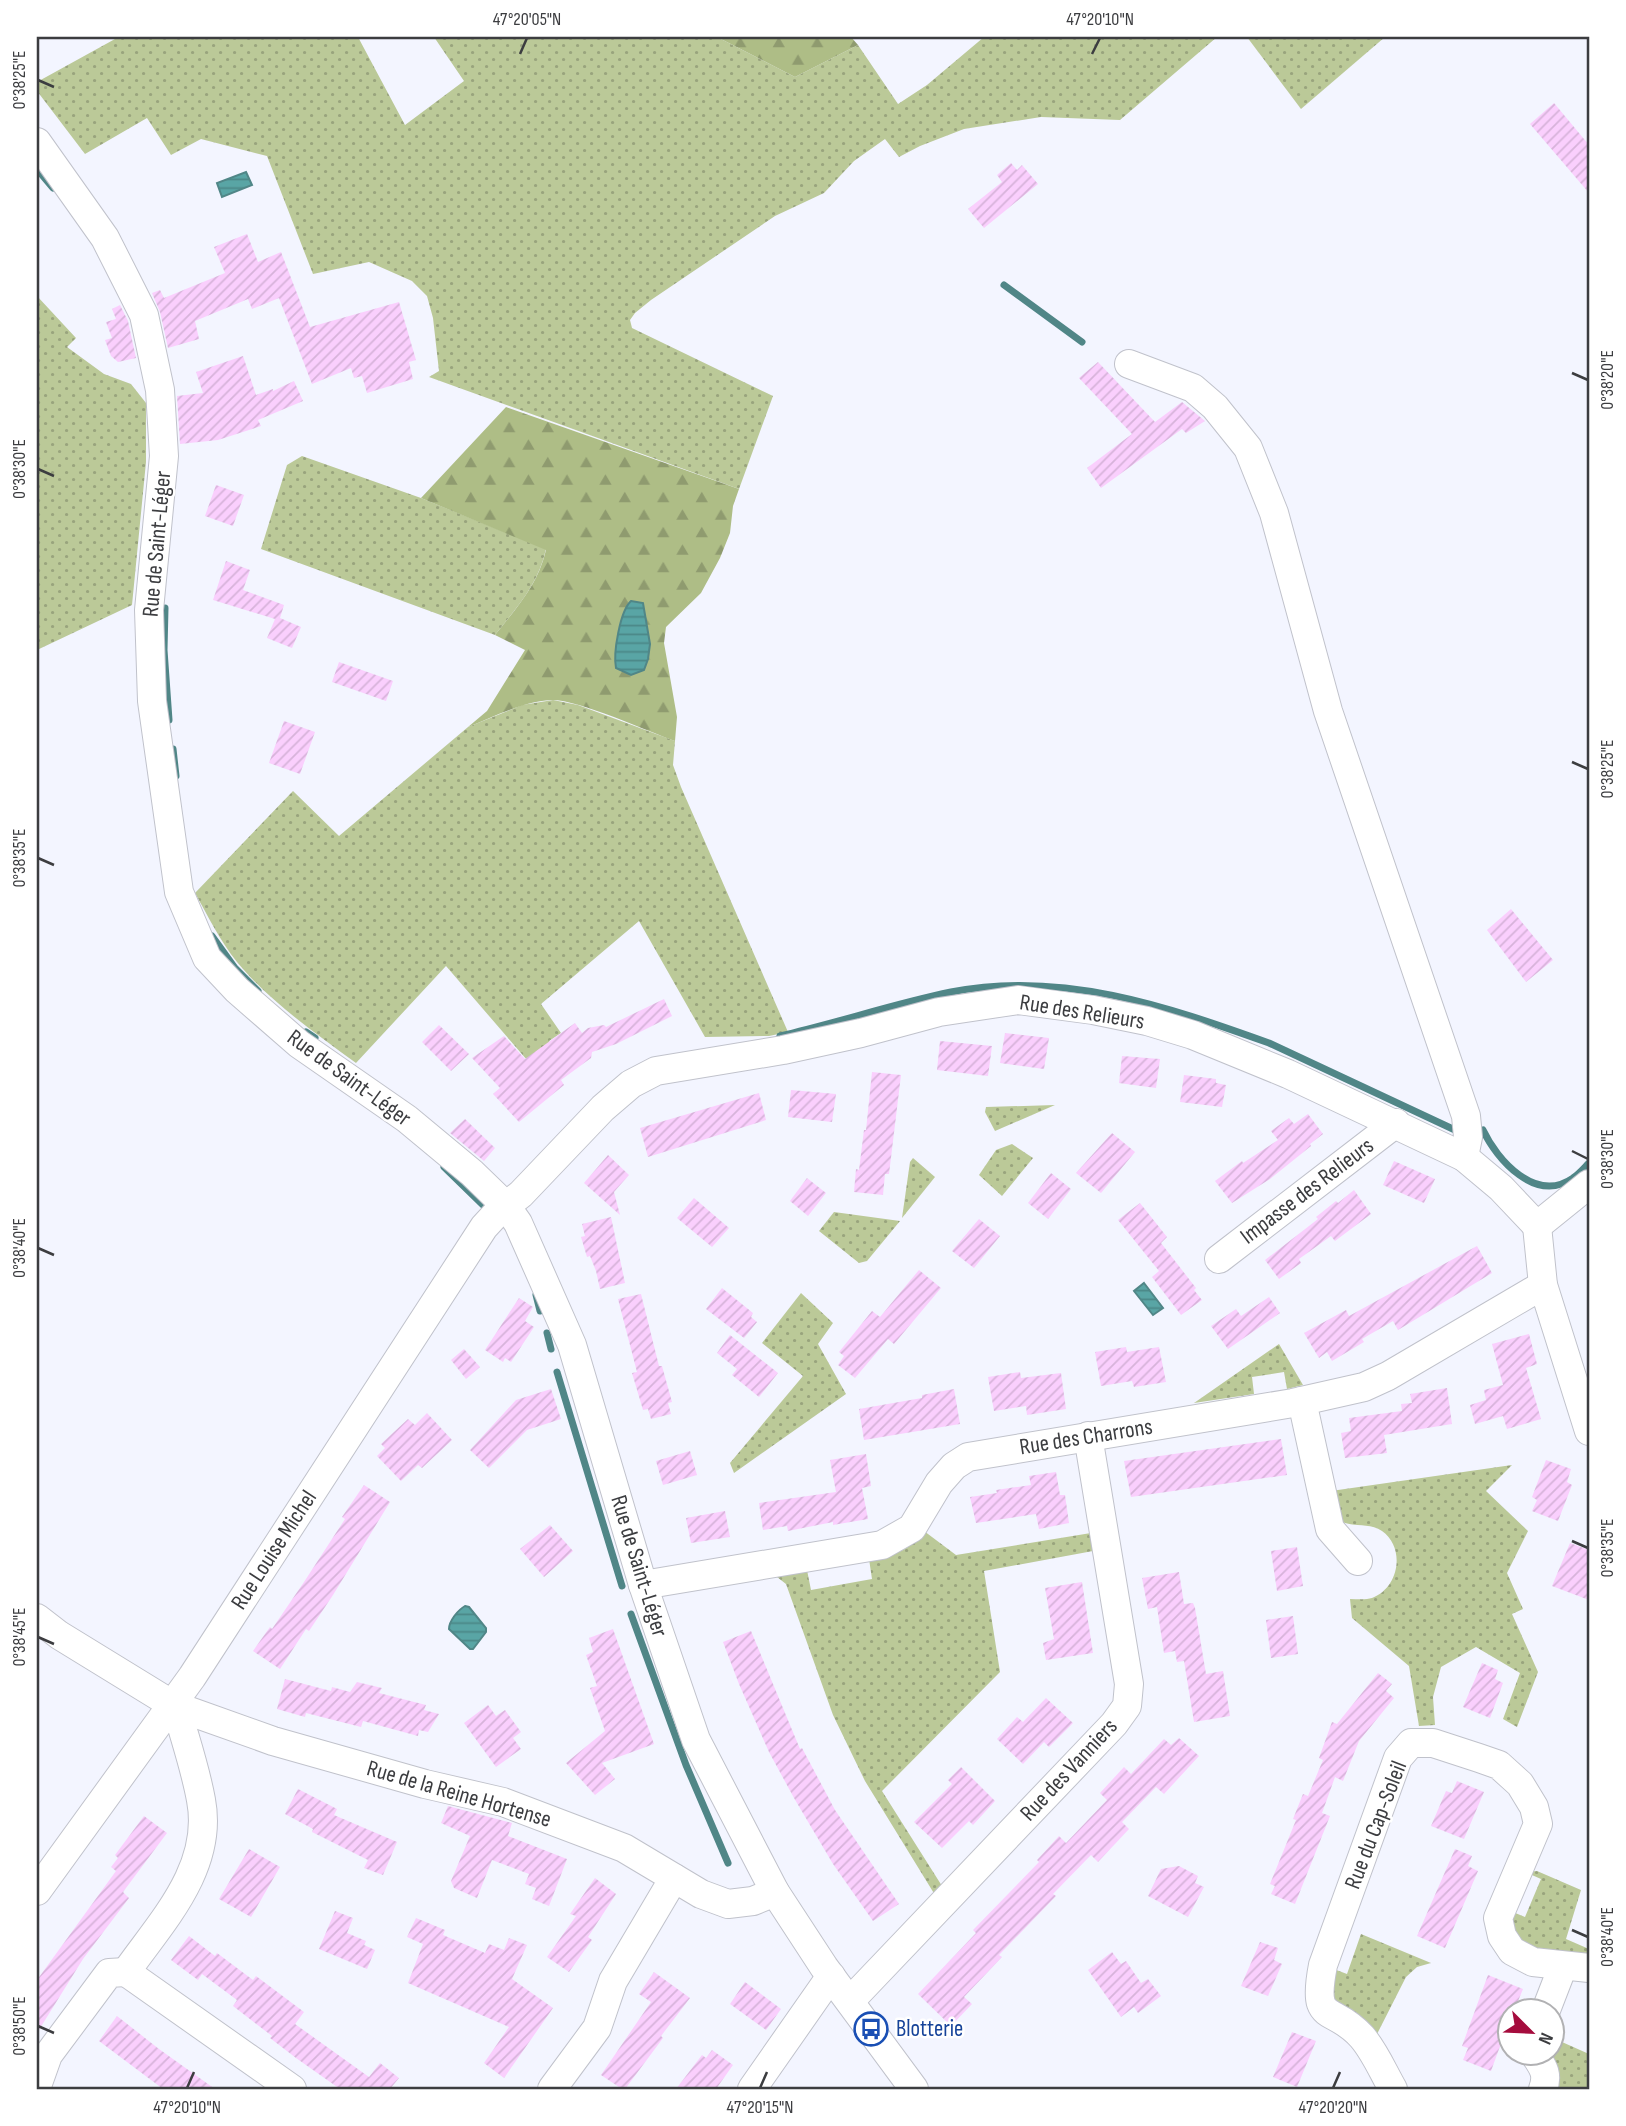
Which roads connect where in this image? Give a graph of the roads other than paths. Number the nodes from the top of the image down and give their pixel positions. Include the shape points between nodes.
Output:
1 (37, 142) edge
2 (1129, 363) dead end
3 (1396, 1123) junction
4 (1464, 1157) junction
5 (1589, 1184) edge
6 (506, 1206) junction
7 (1537, 1226) junction
8 (1219, 1259) dead end
9 (1543, 1285) junction
10 (1302, 1401) junction
11 (1589, 1431) edge
12 (1088, 1436) junction
13 (1358, 1560) dead end
14 (643, 1585) junction
15 (37, 1618) edge
16 (173, 1705) junction
17 (674, 1878) junction
18 (37, 1891) edge
19 (775, 1892) junction
20 (1576, 1967) edge
21 (125, 1972) junction
22 (831, 1976) junction
23 (1556, 1996) edge
24 (850, 2001) junction
25 (1543, 2066) edge
26 (37, 2086) edge
27 (292, 2089) edge
28 (552, 2089) edge
29 (752, 2089) edge
30 (914, 2089) edge
31 (1393, 2089) edge
32 (1543, 2089) edge

1 - 6 street, Rue de Saint-Léger via 105,239 144,314 160,390 164,456 149,610 152,701 179,892 207,958 299,1044 407,1119
2 - 4 street via 1193,388 1248,448 1274,513 1328,711 1466,1116
3 - 4 street, Rue des Relieurs
3 - 6 street, Rue des Relieurs via 1193,1035 1133,1018 1018,1000 939,1012 783,1050 656,1071 631,1084 603,1108
3 - 8 street, Impasse des Relieurs
4 - 7 street, Rue des Relieurs
5 - 7 street
6 - 14 street, Rue de Saint-Léger via 518,1223 572,1345
6 - 16 street, Rue Louise Michel via 484,1227
7 - 9 street
9 - 10 street, Rue des Charrons via 1388,1376 1364,1387
9 - 11 street
10 - 12 street, Rue des Charrons
10 - 13 street via 1330,1529
12 - 14 street, Rue des Charrons via 968,1457 939,1483 912,1528 882,1545
12 - 24 street, Rue des Vanniers via 1129,1684 1127,1706
14 - 19 street, Rue de Saint-Léger via 696,1740
15 - 16 street, Rue de la Reine Hortense
16 - 17 street, Rue de la Reine Hortense via 273,1741 503,1802 624,1848
16 - 18 street, Rue Louise Michel
16 - 21 street via 202,1801 196,1867
17 - 19 street, Rue de la Reine Hortense via 701,1895 728,1904
17 - 28 street via 613,1980 597,2028
19 - 22 street, Rue de Saint-Léger
20 - 23 street
20 - 31 street, Rue du Cap-Soleil via 1533,1962 1512,1951 1502,1936 1498,1918 1538,1824 1520,1784 1499,1765 1433,1743 1412,1743 1398,1758 1319,1985 1319,2001 1327,2014 1361,2036
21 - 26 street via 109,1973 48,2055
21 - 27 street
22 - 24 street, Rue de Saint-Léger
22 - 29 street
24 - 30 street, Rue de Saint-Léger
25 - 32 street

